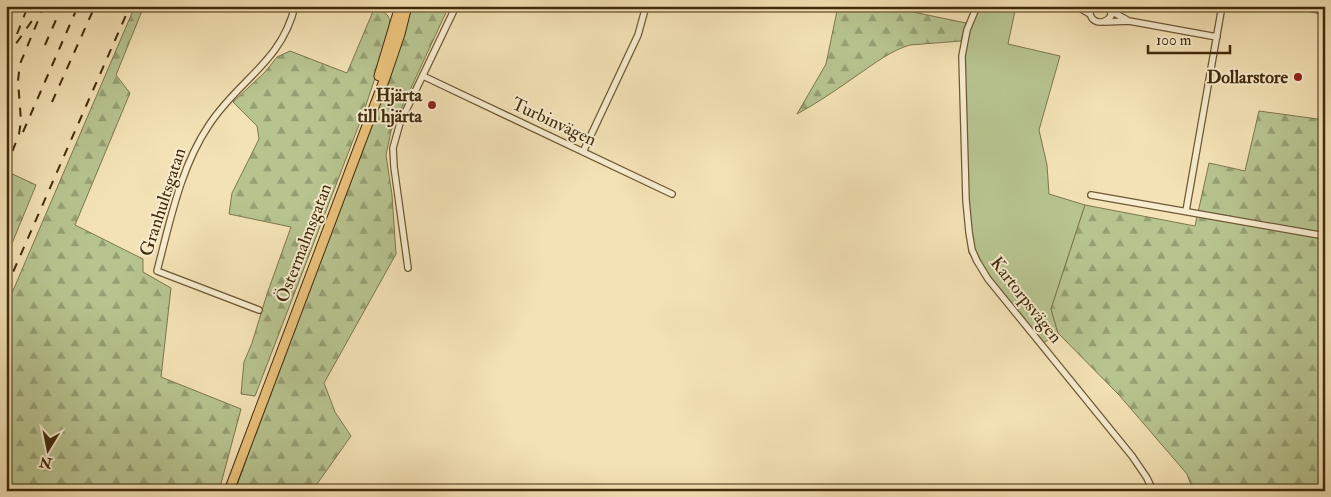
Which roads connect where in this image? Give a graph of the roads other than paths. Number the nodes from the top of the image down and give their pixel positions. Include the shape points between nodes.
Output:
1 (295, 6) edge
2 (385, 6) edge
3 (456, 6) edge
4 (646, 6) edge
5 (977, 6) edge
6 (1077, 6) edge
7 (1087, 6) edge
8 (1091, 6) edge
9 (1222, 6) edge
10 (1296, 6) edge
11 (403, 8) edge
12 (1110, 8) edge
13 (1325, 11) edge
14 (1090, 14) junction
15 (1129, 21) junction
16 (1105, 22) junction
17 (1217, 37) junction
18 (423, 76) junction
19 (583, 152) junction
20 (672, 194) dead end
21 (1092, 195) dead end
22 (1186, 211) junction
23 (1325, 236) edge
24 (408, 268) dead end
25 (259, 310) dead end
26 (224, 491) edge
27 (229, 491) edge
28 (1153, 491) edge

1 - 25 street, Granhultsgatan via 278,47 226,101 201,138 178,195 157,271
2 - 11 street
3 - 18 street
4 - 19 street via 638,35
5 - 28 street, Kartorpsvägen via 962,56 966,200 972,250 988,278 1132,456
6 - 7 street
6 - 14 street
8 - 14 street
9 - 17 street
10 - 13 street
11 - 26 main road, Östermalmsgatan
11 - 27 main road, Östermalmsgatan via 394,54
12 - 15 street
12 - 16 street via 1110,16
14 - 16 street via 1095,21
15 - 16 street
15 - 17 street
17 - 22 street
18 - 19 street, Turbinvägen
18 - 24 street via 400,123 393,148
19 - 20 street, Turbinvägen
21 - 22 street
22 - 23 street

